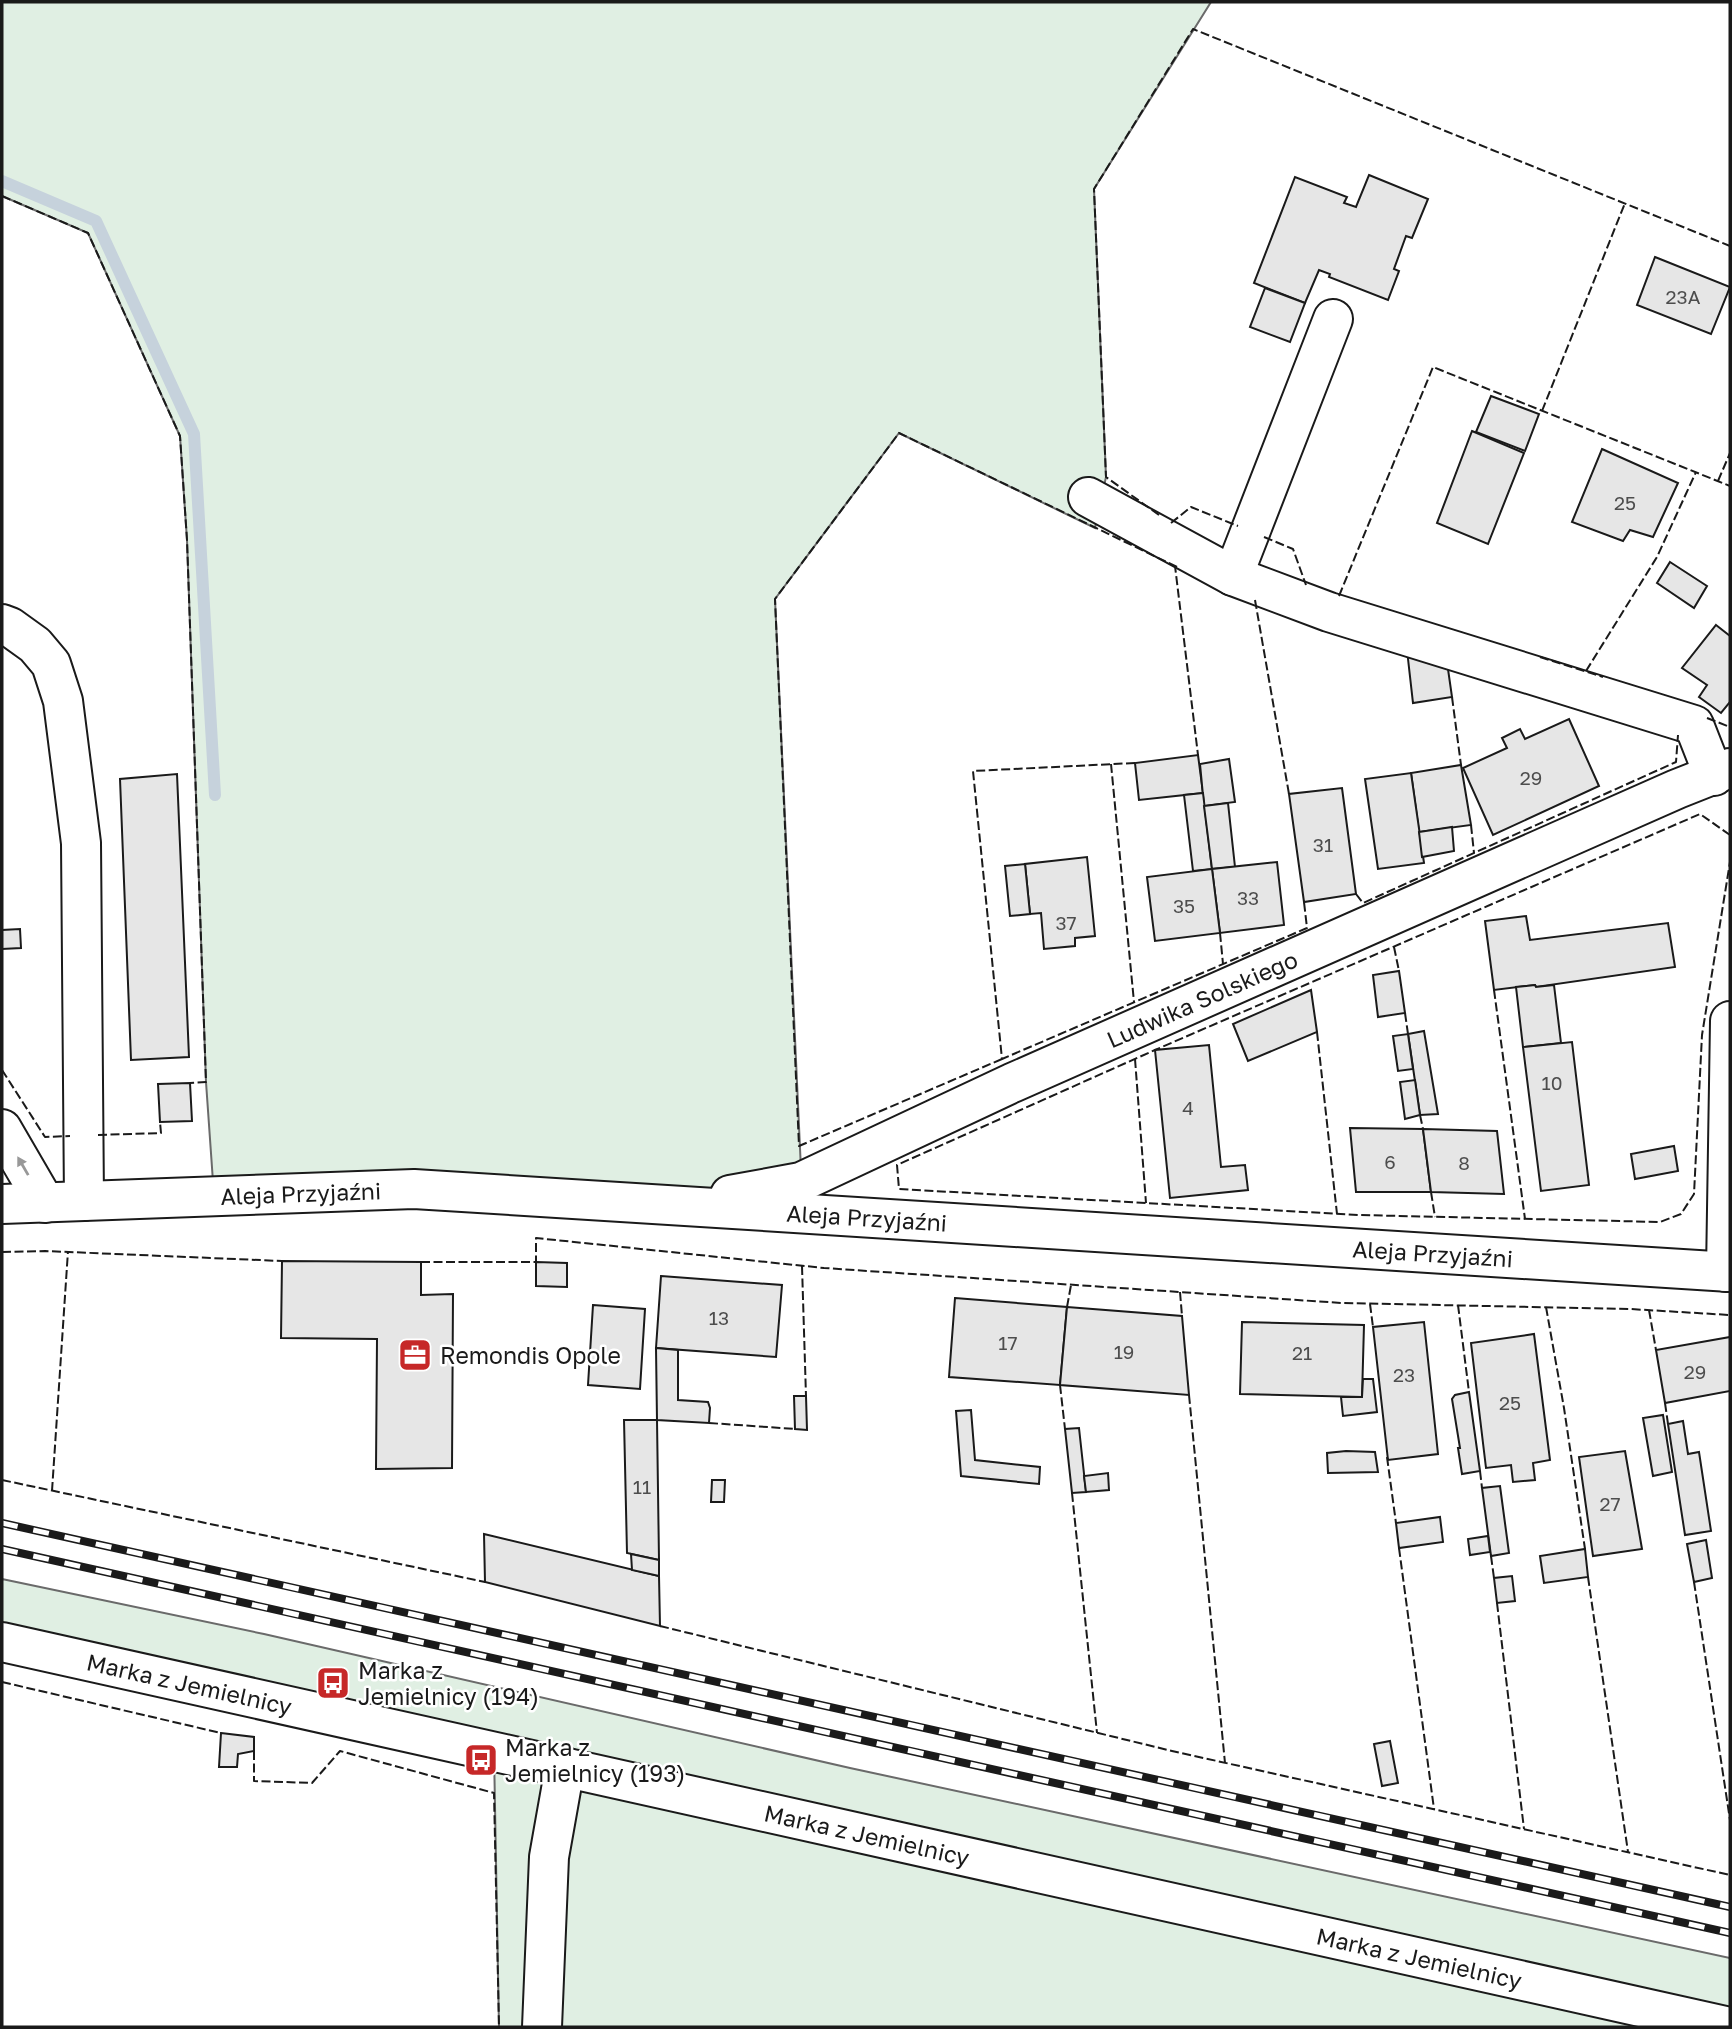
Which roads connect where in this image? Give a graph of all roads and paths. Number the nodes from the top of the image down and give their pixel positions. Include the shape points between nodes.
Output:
1 (1333, 319) dead end
2 (1088, 497) dead end
3 (1233, 576) junction
4 (2, 624) edge
5 (1722, 772) edge
6 (1730, 1021) edge
7 (2, 1129) edge
8 (84, 1201) junction
9 (45, 1203) junction
10 (2, 1204) edge
11 (668, 1205) junction
12 (1728, 1272) edge
13 (2, 1642) edge
14 (565, 1767) junction
15 (542, 2027) edge
16 (1730, 2027) edge

1 - 3 street
2 - 3 street
3 - 5 street via 1329,611 1694,725
4 - 8 street via 36,645 51,664 63,701 81,843
5 - 11 street, Ludwika Solskiego via 1012,1083 802,1182
6 - 12 street
9 -> 7 street
8 - 9 street, Aleja Przyjaźni
8 - 11 street, Aleja Przyjaźni via 414,1189
9 - 10 street, Aleja Przyjaźni
11 - 12 street, Aleja Przyjaźni
13 - 14 street, Marka z Jemielnicy
14 - 15 street via 550,1857
14 - 16 street, Marka z Jemielnicy

